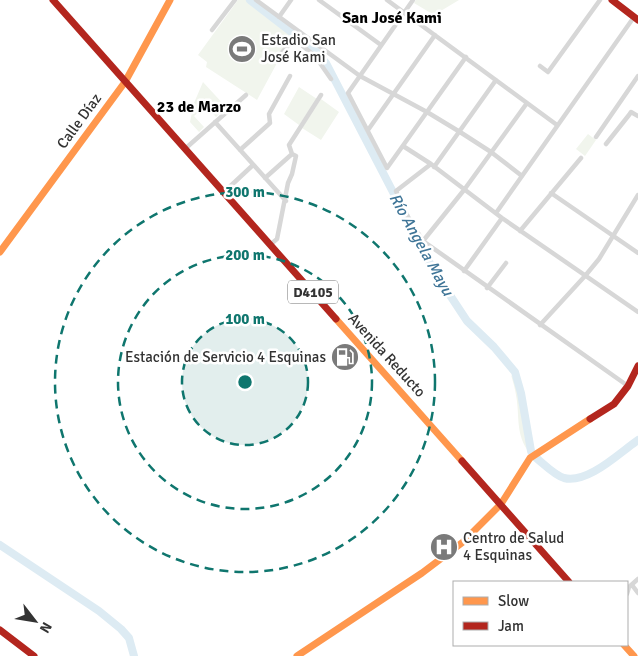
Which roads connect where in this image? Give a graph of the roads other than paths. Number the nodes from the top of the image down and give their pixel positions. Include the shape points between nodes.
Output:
1 (53, 0) edge
2 (170, 0) edge
3 (235, 0) edge
4 (256, 0) edge
5 (291, 0) edge
6 (318, 0) edge
7 (386, 0) edge
8 (413, 0) edge
9 (600, 0) edge
10 (612, 0) edge
11 (404, 13) junction
12 (279, 16) junction
13 (636, 18) edge
14 (212, 30) dead end
15 (300, 32) junction
16 (435, 35) junction
17 (294, 39) junction
18 (380, 45) junction
19 (466, 57) junction
20 (277, 58) dead end
21 (540, 66) dead end
22 (290, 76) dead end
23 (360, 76) junction
24 (638, 76) edge
25 (331, 79) dead end
26 (496, 80) junction
27 (125, 82) junction
28 (246, 95) dead end
29 (321, 95) dead end
30 (393, 95) junction
31 (527, 103) junction
32 (427, 112) junction
33 (638, 116) edge
34 (215, 122) junction
35 (557, 125) junction
36 (368, 130) junction
37 (460, 132) junction
38 (596, 137) dead end
39 (606, 144) dead end
40 (403, 146) junction
41 (186, 148) junction
42 (240, 150) junction
43 (491, 152) junction
44 (292, 154) junction
45 (581, 158) dead end
46 (253, 165) junction
47 (433, 166) junction
48 (522, 176) junction
49 (265, 178) junction
50 (464, 190) junction
51 (224, 192) junction
52 (551, 194) junction
53 (638, 195) edge
54 (286, 201) junction
55 (496, 213) junction
56 (502, 218) junction
57 (520, 231) junction
58 (612, 235) junction
59 (423, 241) junction
60 (271, 244) junction
61 (0, 252) edge
62 (638, 253) edge
63 (506, 262) dead end
64 (464, 271) junction
65 (585, 276) junction
66 (487, 288) junction
67 (638, 312) edge
68 (540, 325) junction
69 (638, 366) edge
70 (628, 386) junction
71 (501, 504) junction
72 (638, 579) edge
73 (569, 581) edge
74 (632, 585) junction
75 (628, 592) edge
76 (638, 593) edge
77 (0, 630) edge
78 (625, 646) edge
79 (34, 656) edge
80 (298, 656) edge
81 (634, 656) edge

1 - 27 main road, Avenida Reducto / D4105
2 - 27 main road, Calle Díaz
3 - 14 street
4 - 12 street
5 - 12 street
6 - 18 street
7 - 11 street
8 - 11 street
9 - 21 street via 548,72
10 - 13 main road
11 - 16 street
11 - 18 street
12 - 15 street
13 - 35 street
15 - 17 street
15 - 23 street
16 - 19 street
16 - 30 street
17 - 20 street
17 - 25 street via 315,56
18 - 23 street
19 - 26 street
19 - 32 street
22 - 42 street via 269,114 270,123
23 - 30 street
23 - 36 street via 348,93
24 - 38 street
26 - 31 street
26 - 37 street
27 - 41 main road, Avenida Reducto / D4105
27 - 61 main road, Calle Díaz
28 - 34 street
29 - 44 street via 289,145
30 - 32 street
30 - 36 street
31 - 35 street
31 - 43 street
32 - 37 street
32 - 40 street
33 - 39 street via 631,112
34 - 41 street
34 - 42 street
35 - 48 street
36 - 40 street via 387,168
37 - 43 street
37 - 47 street
40 - 47 street
41 - 51 main road, Avenida Reducto / D4105
42 - 46 street
43 - 48 street
43 - 50 street
44 - 49 street
44 - 54 street via 296,156
45 - 52 street
46 - 49 street
46 - 51 street
47 - 50 street
47 - 59 street via 396,191
48 - 55 street
49 - 54 street
50 - 55 street
50 - 59 street
51 - 60 main road, Avenida Reducto / D4105
52 - 57 street
52 - 58 street
53 - 58 street
54 - 60 street via 277,239
55 - 56 street
56 - 57 street
56 - 64 street
57 - 65 street
58 - 62 street
58 - 65 street
59 - 64 street
60 - 71 main road, Avenida Reducto / D4105
63 - 66 street
64 - 66 street
65 - 67 street
65 - 68 street
66 - 68 street
68 - 70 street
69 - 70 main road
70 - 71 main road via 605,411 530,458
71 - 73 main road, D4105
71 - 80 main road via 463,542 428,569
72 - 74 street
74 - 75 street
74 - 76 street
77 - 79 main road
78 - 81 main road

